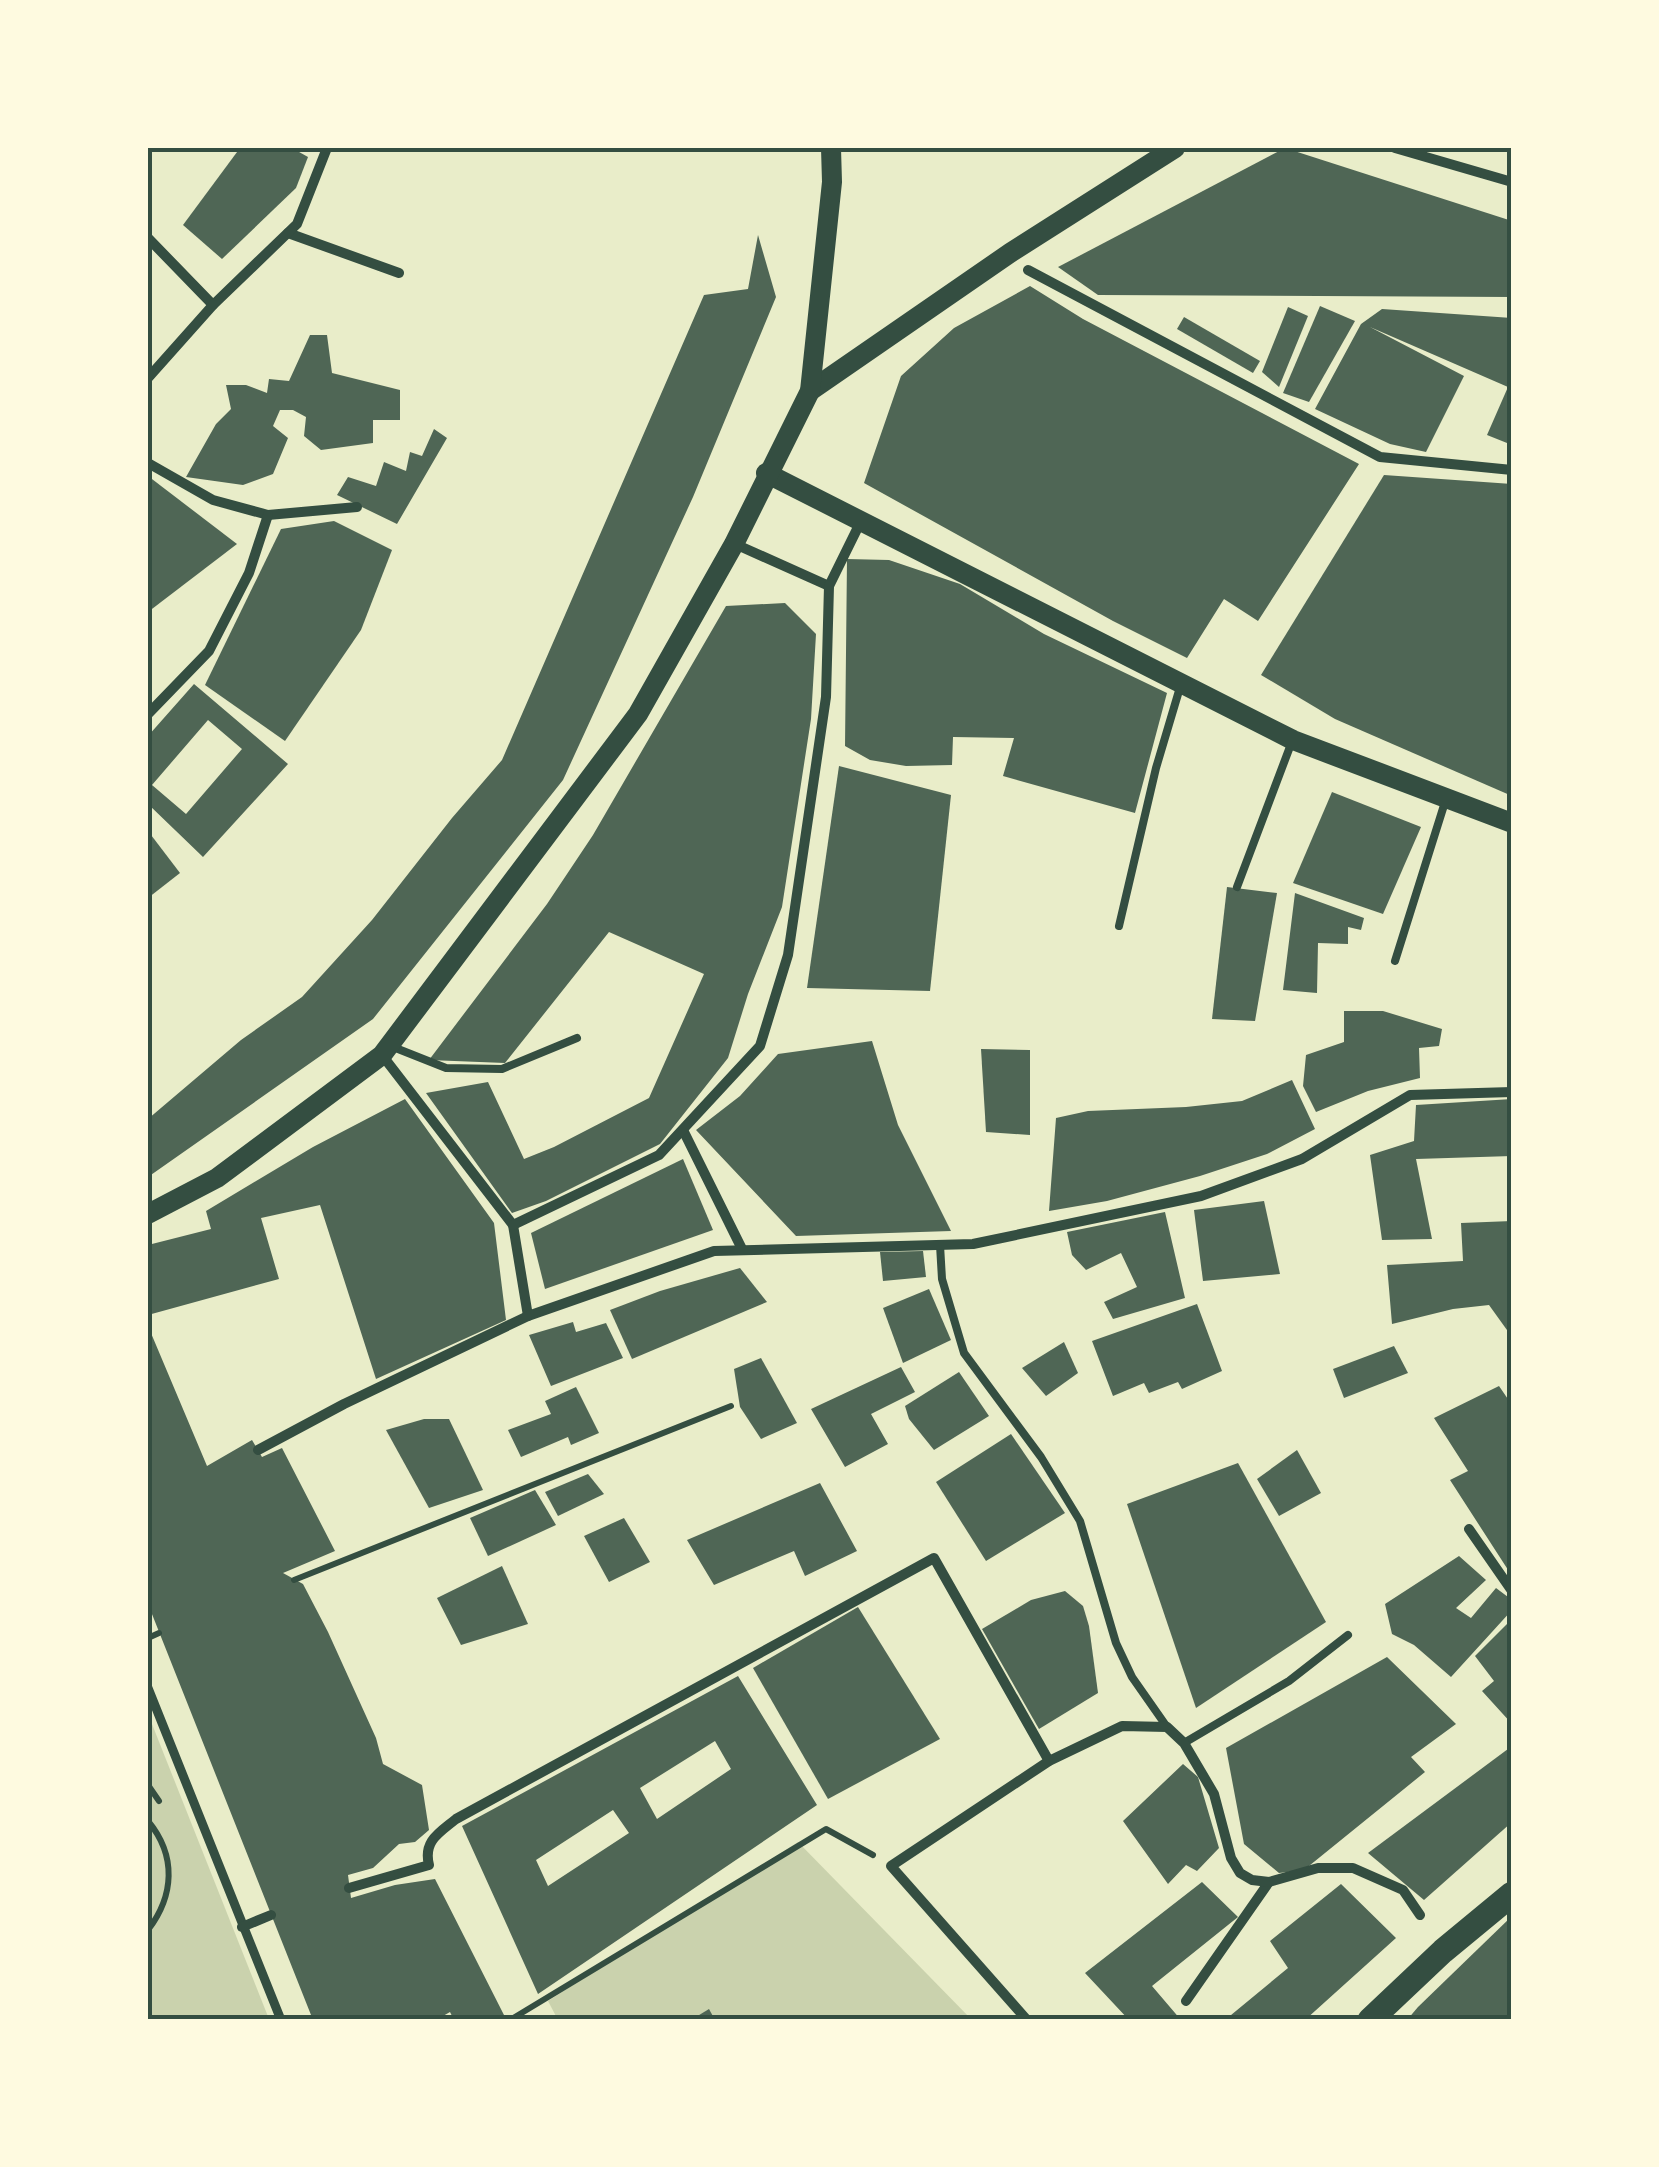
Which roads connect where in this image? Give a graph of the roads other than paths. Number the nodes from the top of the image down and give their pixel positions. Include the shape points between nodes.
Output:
1 (327, 148) edge
2 (831, 148) edge
3 (1175, 148) edge
4 (1394, 148) edge
5 (1143, 156) edge
6 (1512, 182) edge
7 (288, 233) junction
8 (148, 238) edge
9 (1028, 270) dead end
10 (399, 273) dead end
11 (213, 306) junction
12 (148, 378) edge
13 (810, 391) junction
14 (148, 463) edge
15 (1512, 470) edge
16 (766, 473) junction
17 (357, 507) dead end
18 (268, 514) junction
19 (862, 519) junction
20 (734, 544) junction
21 (829, 586) junction
22 (1181, 684) junction
23 (148, 714) edge
24 (1293, 740) junction
25 (1446, 798) junction
26 (1512, 823) edge
27 (1237, 887) dead end
28 (1119, 926) dead end
29 (1396, 961) dead end
30 (577, 1038) dead end
31 (386, 1050) junction
32 (1512, 1092) edge
33 (684, 1130) junction
34 (148, 1214) edge
35 (513, 1225) junction
36 (940, 1245) junction
37 (742, 1249) junction
38 (528, 1316) junction
39 (258, 1450) dead end
40 (1469, 1529) dead end
41 (1512, 1590) edge
42 (1348, 1635) dead end
43 (148, 1688) edge
44 (1167, 1727) junction
45 (1184, 1743) junction
46 (1049, 1761) junction
47 (1269, 1882) junction
48 (349, 1888) dead end
49 (1512, 1894) edge
50 (1420, 1915) dead end
51 (271, 1916) dead end
52 (242, 1927) junction
53 (1186, 2001) dead end
54 (281, 2020) edge
55 (1027, 2020) edge
56 (1370, 2020) edge

1 - 7 street
2 - 13 main road
3 - 5 main road
4 - 6 street
5 - 13 main road
7 - 10 street
7 - 11 street
8 - 11 street
9 - 15 street via 1380,457
11 - 12 street
13 - 16 main road
14 - 18 street via 213,500
16 - 19 main road
16 - 20 main road
17 - 18 street
18 - 23 street via 250,573 209,650
19 - 21 street
19 - 22 main road
20 - 21 street
20 - 31 main road via 638,714
21 - 33 street via 826,696 788,955 760,1046
22 - 24 main road
22 - 28 lane
24 - 25 main road
24 - 27 lane
25 - 26 main road
25 - 29 lane
30 - 31 lane via 502,1070 446,1068
31 - 34 main road via 216,1178
31 - 35 street
32 - 36 street via 1410,1095 1302,1160 1201,1196
33 - 35 street via 659,1155
33 - 37 street
35 - 38 street
36 - 37 street
36 - 44 lane via 942,1278 964,1353 1080,1521 1116,1643
37 - 38 street via 714,1251
38 - 39 street
40 - 41 street
42 - 45 lane via 1289,1680
43 - 52 street
44 - 45 street
44 - 46 street via 1122,1726
45 - 47 street via 1214,1794 1240,1873
46 - 48 street via 934,1558 456,1819 432,1838 429,1865
46 - 55 street via 891,1866
47 - 50 street via 1318,1868 1353,1868 1403,1890
47 - 53 street
49 - 56 main road
51 - 52 street
52 - 54 street

